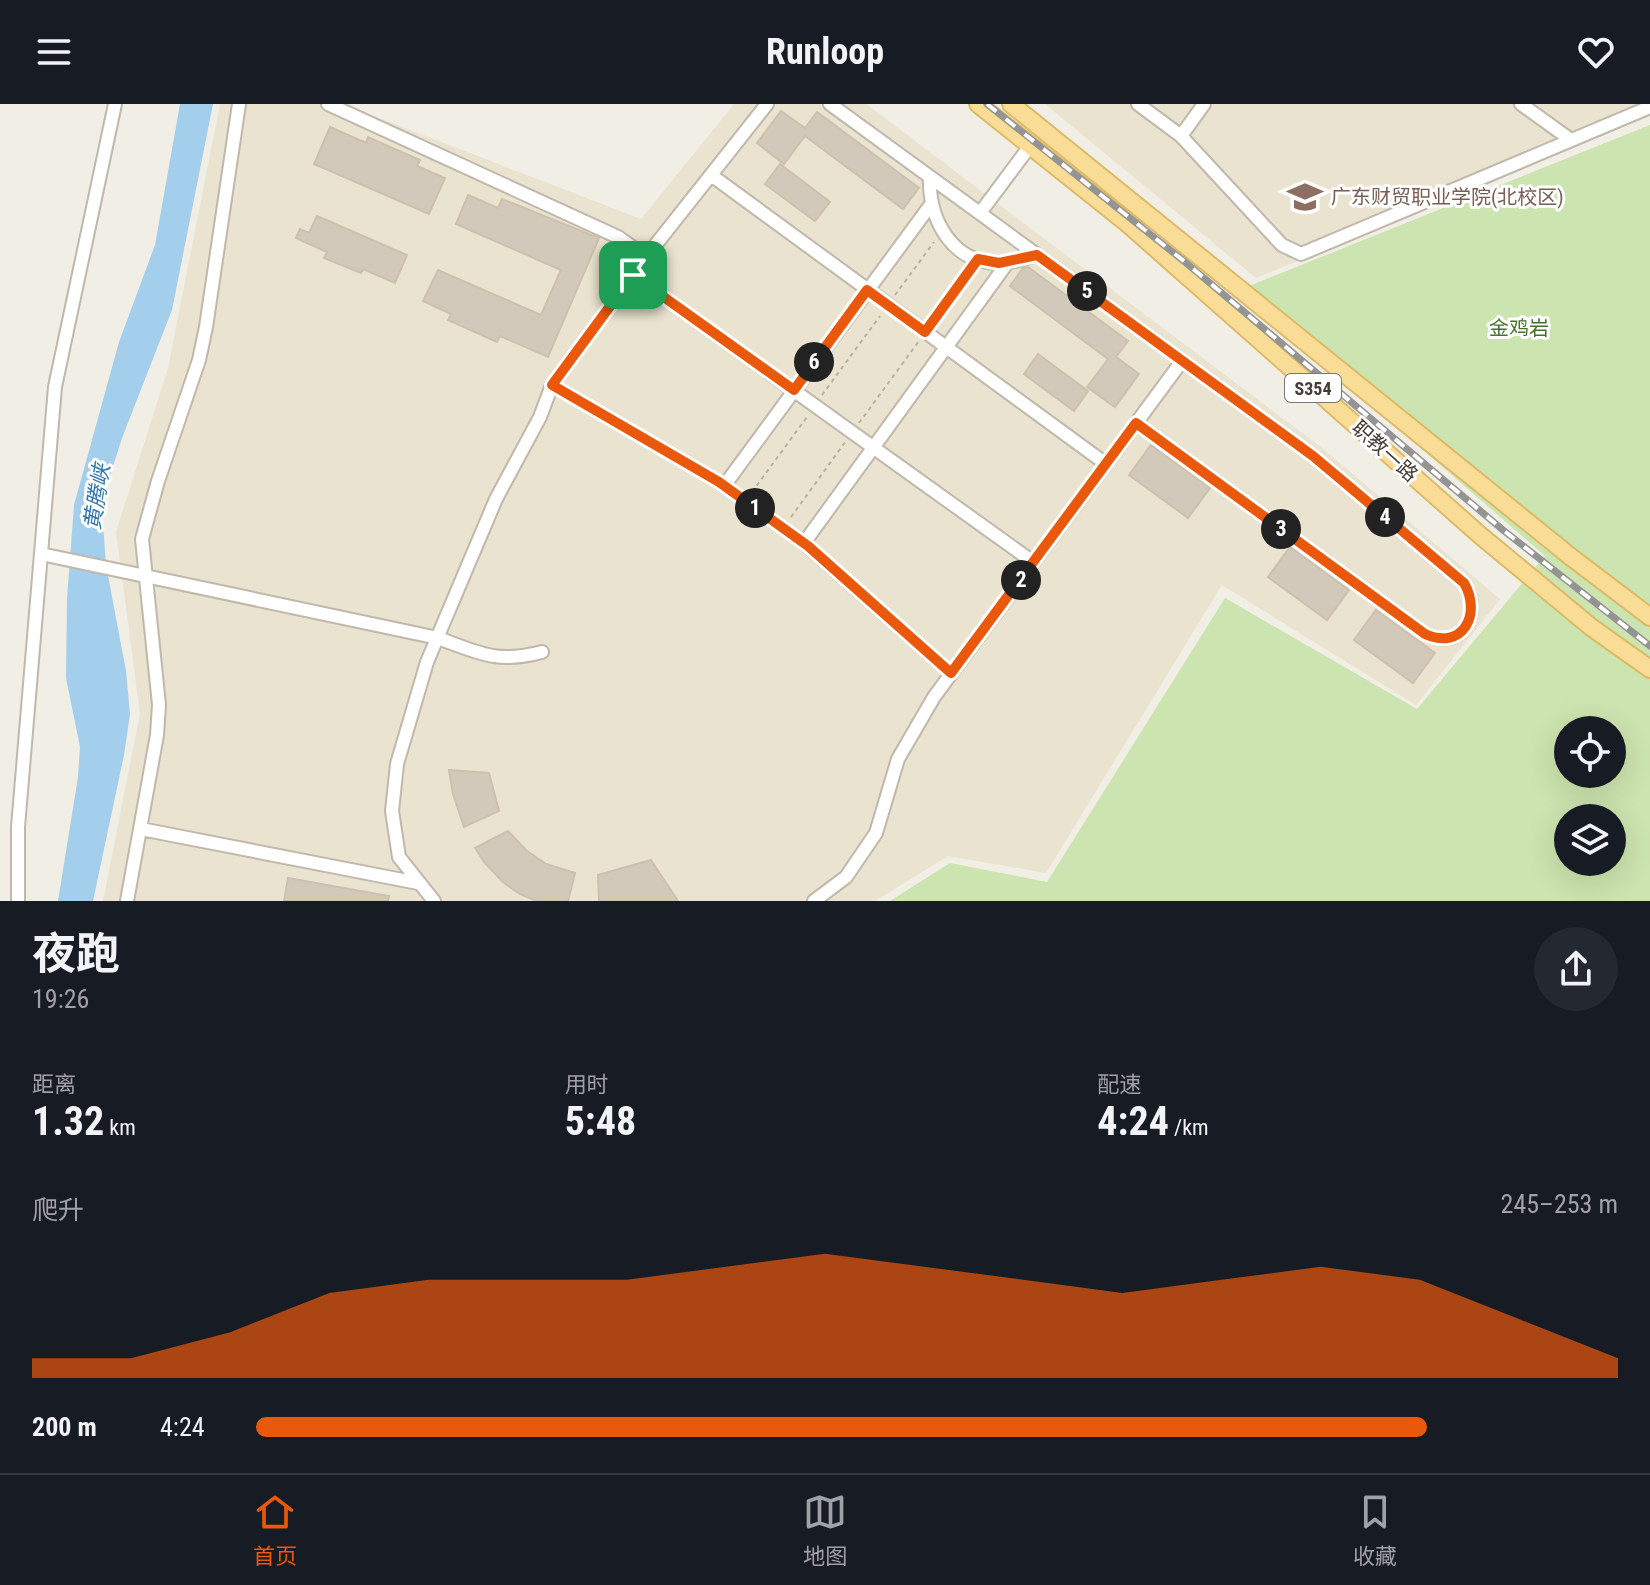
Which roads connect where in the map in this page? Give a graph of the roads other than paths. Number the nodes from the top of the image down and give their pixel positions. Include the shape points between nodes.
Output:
1 (115, 104) edge
2 (239, 104) edge
3 (328, 104) edge
4 (767, 104) edge
5 (830, 104) edge
6 (978, 104) edge
7 (1011, 104) edge
8 (1138, 104) edge
9 (1204, 104) edge
10 (1521, 104) edge
11 (1650, 107) edge
12 (1181, 136) junction
13 (1571, 140) junction
14 (1030, 146) junction
15 (711, 175) junction
16 (930, 177) junction
17 (932, 203) junction
18 (980, 213) junction
19 (1037, 255) junction
20 (646, 257) junction
21 (1008, 262) junction
22 (633, 275) junction
23 (867, 290) junction
24 (946, 347) junction
25 (1182, 361) junction
26 (552, 385) junction
27 (794, 390) junction
28 (1136, 423) junction
29 (874, 447) junction
30 (1106, 464) junction
31 (724, 486) junction
32 (804, 543) junction
33 (41, 554) junction
34 (1033, 562) junction
35 (146, 576) junction
36 (1650, 617) edge
37 (438, 638) junction
38 (542, 652) dead end
39 (1650, 669) edge
40 (951, 673) junction
41 (141, 829) junction
42 (418, 883) junction
43 (18, 901) edge
44 (127, 901) edge
45 (434, 901) edge
46 (814, 901) edge

1 - 33 street via 55,387
2 - 35 street via 199,360 142,539
3 - 20 street via 618,237
4 - 15 street
5 - 16 street
6 - 14 main road, 职教一路 / S354
7 - 36 main road, 职教一路 / S354
8 - 12 street
9 - 12 street
10 - 13 street
11 - 13 street
12 - 13 street via 1282,245 1301,254
14 - 18 street
14 - 39 main road, 职教一路 / S354 via 1128,224 1481,536
15 - 20 street
15 - 23 street
16 - 17 street
16 - 18 street
17 - 21 street via 941,231 959,249 978,259
17 - 23 street
18 - 19 street
19 - 21 street
19 - 25 street
20 - 22 street
21 - 24 street
22 - 26 street
22 - 27 street
23 - 24 street
23 - 27 street
24 - 29 street
24 - 30 street
25 - 28 street
25 - 28 street via 1313,456 1464,583 1472,598 1464,630 1449,638 1425,634
26 - 31 street
26 - 37 street via 496,499
27 - 29 street
27 - 31 street
28 - 30 street
29 - 32 street
29 - 34 street
30 - 34 street
31 - 32 street
32 - 40 street
33 - 35 street
33 - 43 street via 18,827
34 - 40 street
35 - 37 street
35 - 41 street via 159,705
37 - 38 street via 504,659
37 - 42 street via 397,764 393,793 399,857
40 - 46 street via 898,759 876,833 862,857
41 - 42 street
41 - 44 street
42 - 45 street

